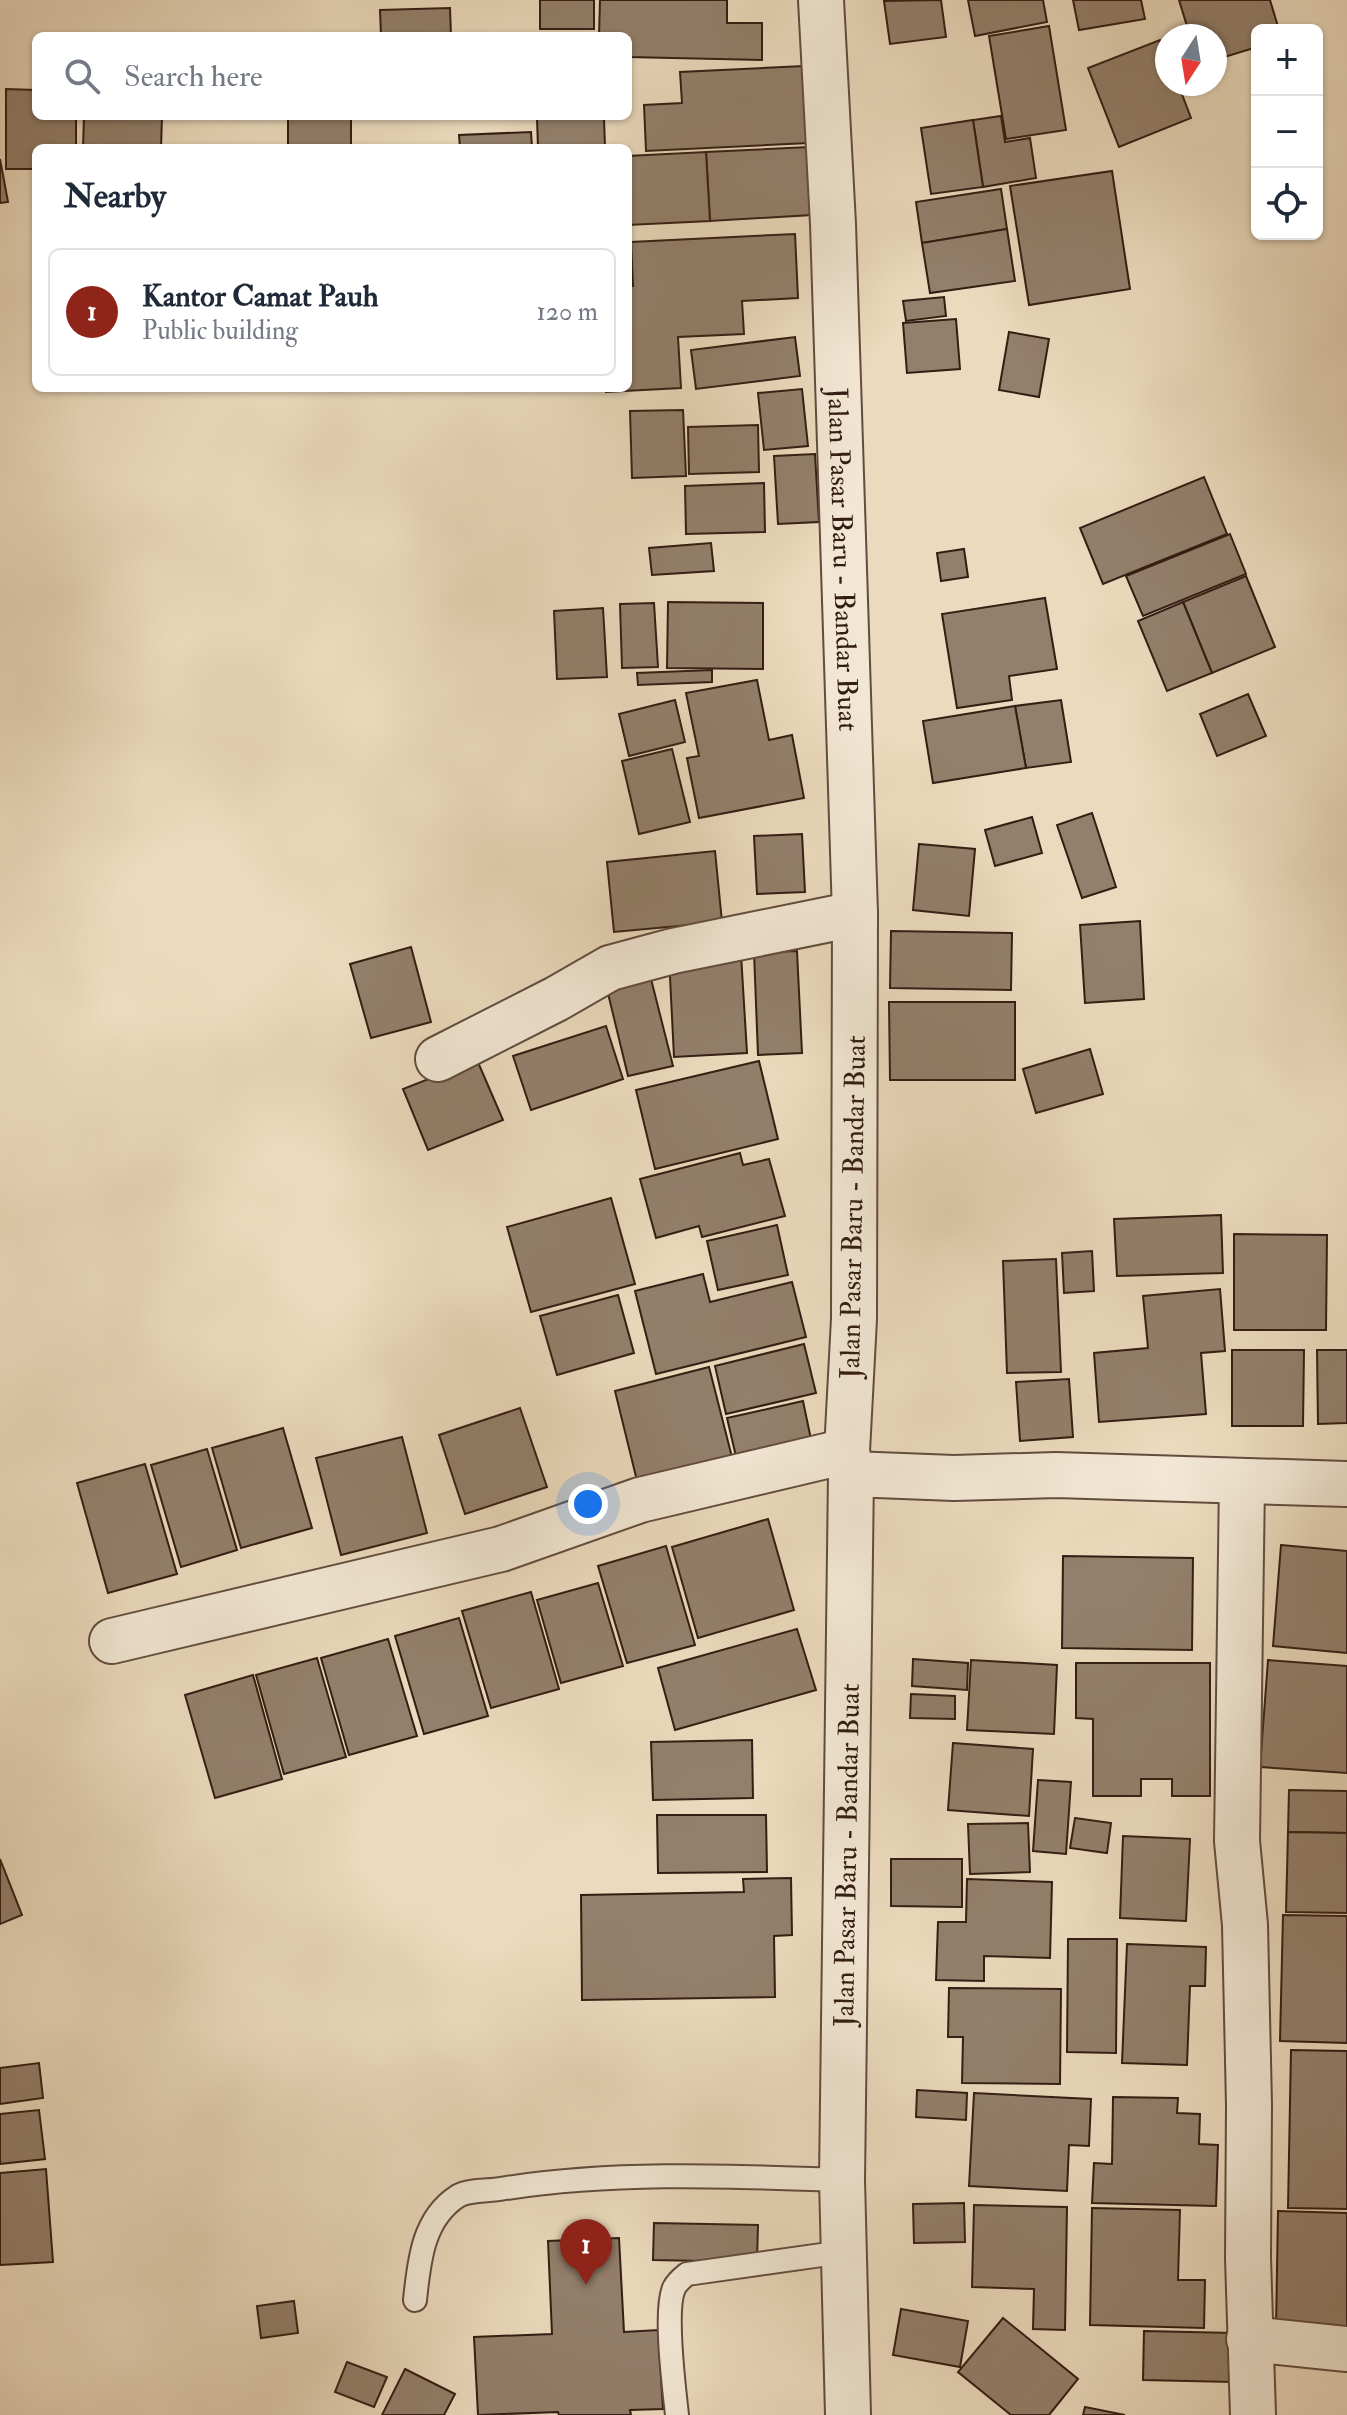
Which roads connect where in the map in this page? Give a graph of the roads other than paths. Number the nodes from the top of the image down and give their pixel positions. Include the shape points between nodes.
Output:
1 (821, 0) edge
2 (855, 914) junction
3 (438, 1059) dead end
4 (849, 1462) junction
5 (1242, 1481) junction
6 (1347, 1484) edge
7 (112, 1641) dead end
8 (842, 2180) junction
9 (843, 2252) junction
10 (415, 2300) dead end
11 (1249, 2339) junction
12 (1347, 2349) edge
13 (677, 2415) edge
14 (848, 2415) edge
15 (1253, 2415) edge

1 - 2 street, Jalan Pasar Baru - Bandar Buat
2 - 3 street via 610,968
2 - 4 street, Jalan Pasar Baru - Bandar Buat
4 - 5 street via 954,1478 1070,1475
4 - 7 street via 640,1500 501,1549
4 - 8 street, Jalan Pasar Baru - Bandar Buat
5 - 6 street
5 - 11 street via 1237,1841 1245,1925
8 - 9 street, Jalan Pasar Baru - Bandar Buat
8 - 10 lane via 678,2174 459,2195 435,2219 420,2252
9 - 13 lane via 723,2267 681,2279 671,2298
9 - 14 street, Jalan Pasar Baru - Bandar Buat
11 - 12 street
11 - 15 street

